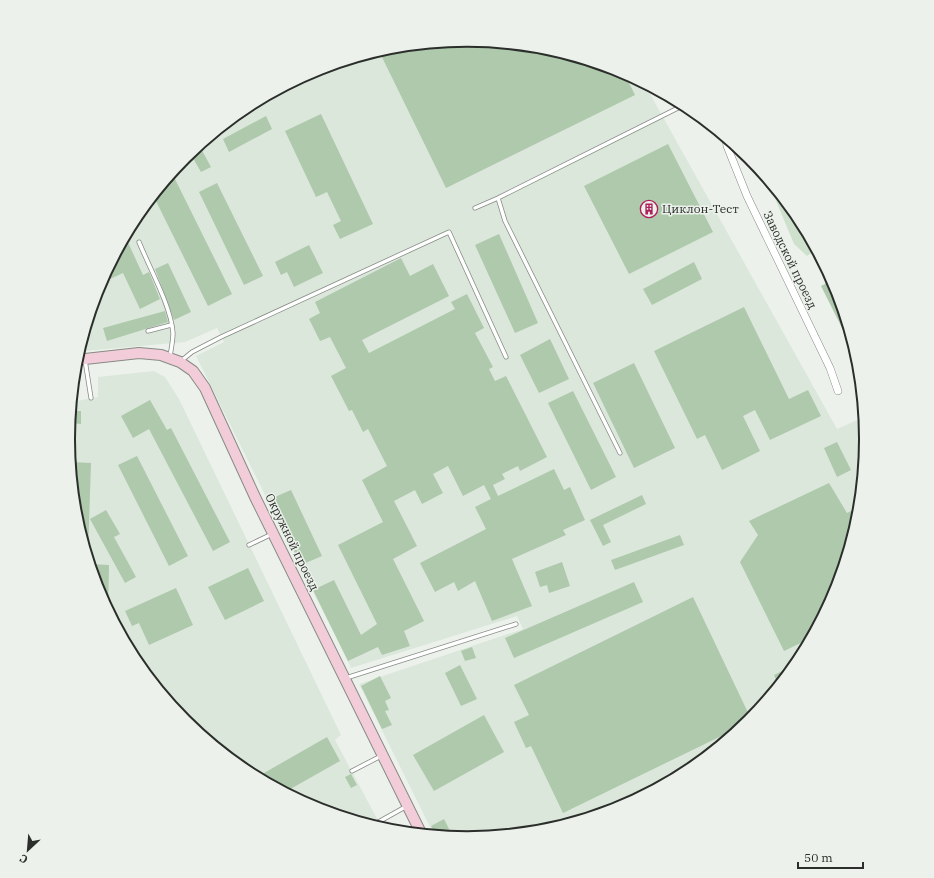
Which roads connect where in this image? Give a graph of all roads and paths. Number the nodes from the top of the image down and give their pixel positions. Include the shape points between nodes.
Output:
1 (677, 108) edge
2 (727, 146) edge
3 (498, 198) junction
4 (474, 208) dead end
5 (138, 242) dead end
6 (171, 325) junction
7 (148, 331) dead end
8 (506, 357) dead end
9 (170, 358) junction
10 (84, 360) edge
11 (180, 362) junction
12 (82, 367) edge
13 (838, 391) dead end
14 (91, 398) dead end
15 (620, 453) dead end
16 (273, 533) junction
17 (249, 545) dead end
18 (516, 624) dead end
19 (345, 678) junction
20 (382, 755) junction
21 (352, 771) dead end
22 (408, 806) junction
23 (381, 821) edge
24 (418, 828) edge

1 - 3 lane
2 - 13 street, Заводской проезд via 747,196 830,368
3 - 4 lane
3 - 15 lane via 505,221
5 - 6 lane
6 - 7 lane
6 - 9 lane
8 - 11 lane via 449,232 192,352
9 - 10 street, Окружной проезд via 139,354
9 - 11 street, Окружной проезд
11 - 16 street, Окружной проезд via 193,371 205,388
12 - 14 lane
16 - 17 lane
16 - 19 street, Окружной проезд
18 - 19 lane
19 - 20 street, Окружной проезд
20 - 21 lane
20 - 22 street, Окружной проезд
22 - 23 lane
22 - 24 street, Окружной проезд

